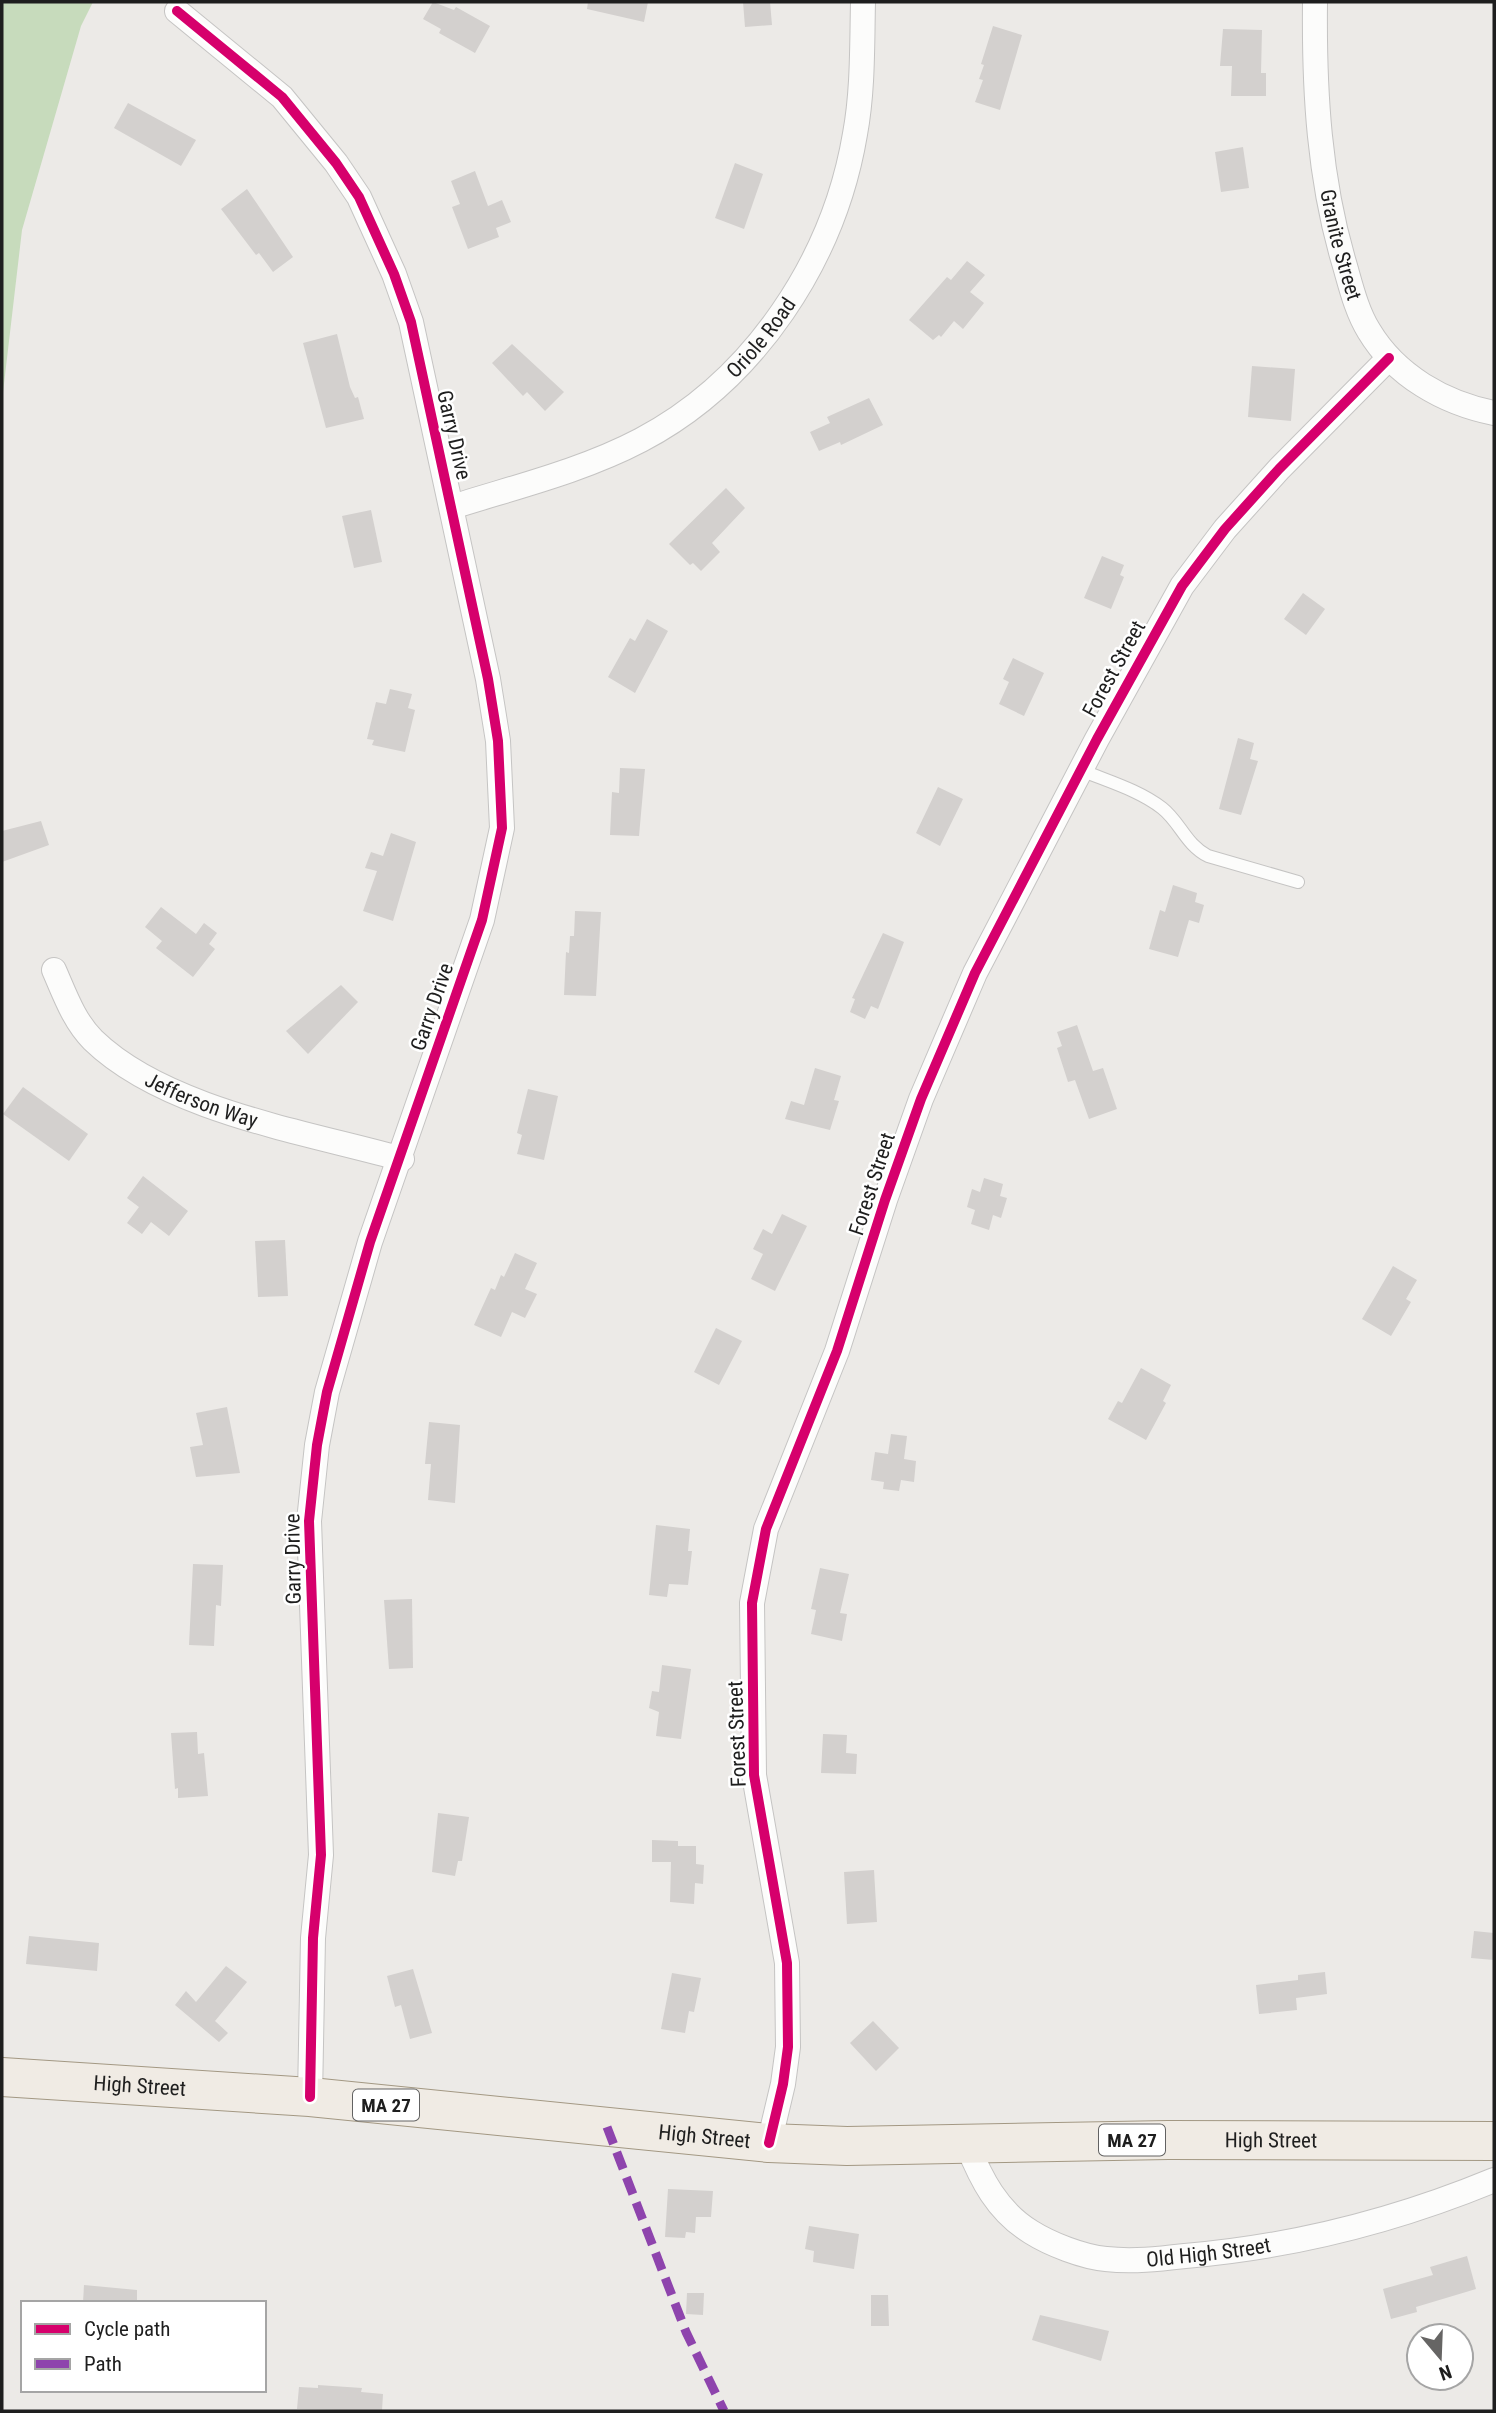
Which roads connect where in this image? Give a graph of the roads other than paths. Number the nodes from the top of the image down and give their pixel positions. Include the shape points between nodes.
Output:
1 (863, 2) edge
2 (1315, 2) edge
3 (177, 11) dead end
4 (1389, 358) junction
5 (1494, 412) edge
6 (452, 508) junction
7 (1081, 770) junction
8 (1298, 882) dead end
9 (54, 970) dead end
10 (402, 1159) junction
11 (2, 2077) edge
12 (310, 2097) junction
13 (1494, 2141) edge
14 (769, 2143) junction
15 (967, 2144) junction
16 (1494, 2180) edge

1 - 6 street, Oriole Road via 856,132 835,211 802,282 755,346 703,400 640,440 604,457
2 - 4 street, Granite Street via 1317,106 1335,234 1368,330
3 - 6 street, Garry Drive via 282,97 359,197 411,322
4 - 5 street, Granite Street via 1425,387 1460,406
4 - 7 street, Forest Street via 1279,469 1189,577
6 - 10 street, Garry Drive via 496,729 502,828 482,920
7 - 8 lane via 1164,809 1196,850
7 - 14 street, Forest Street via 975,973 921,1099 839,1343 766,1529 757,1567 752,1603 754,1775 787,1963 788,2047
9 - 10 street, Jefferson Way via 73,1014 93,1040 145,1078 190,1101
10 - 12 street, Garry Drive via 370,1242 327,1392 309,1521 321,1855 313,1938
11 - 12 main road, High Street / MA 27
12 - 14 main road, High Street / MA 27
13 - 15 main road, High Street / MA 27
14 - 15 main road, High Street / MA 27
15 - 16 street, Old High Street via 983,2184 1008,2214 1032,2233 1103,2259 1216,2254 1305,2238 1389,2217

